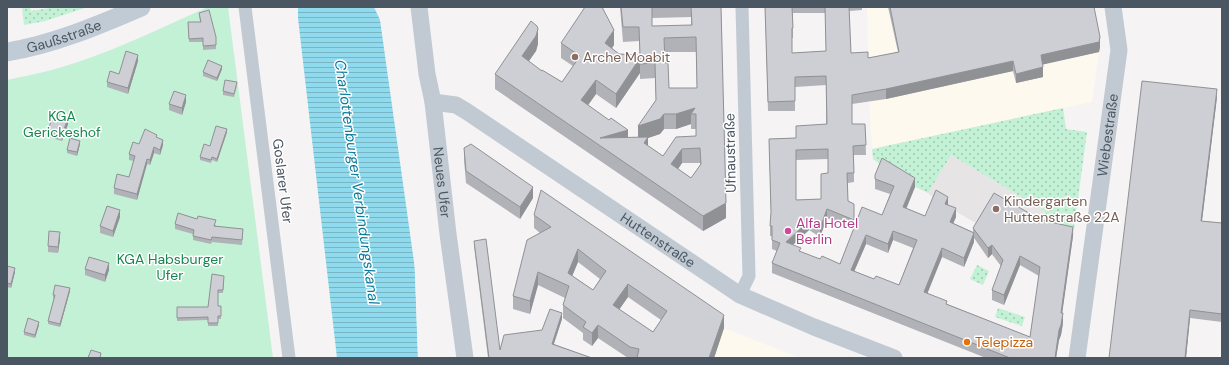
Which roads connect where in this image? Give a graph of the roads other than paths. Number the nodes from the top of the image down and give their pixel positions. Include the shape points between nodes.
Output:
1 (141, 7) edge
2 (245, 7) edge
3 (419, 7) edge
4 (742, 7) edge
5 (1113, 7) edge
6 (7, 52) edge
7 (433, 102) junction
8 (740, 295) junction
9 (289, 358) edge
10 (465, 358) edge
11 (894, 358) edge
12 (1077, 358) edge

1 - 6 main road, Gaußstraße via 74,35
2 - 9 street, Goslarer Ufer
3 - 7 street, Neues Ufer
4 - 8 street, Ufnaustraße via 749,276
5 - 12 street, Wiebestraße via 1120,50
7 - 8 street, Huttenstraße via 456,105 466,111
7 - 10 street, Neues Ufer
8 - 11 street, Huttenstraße

